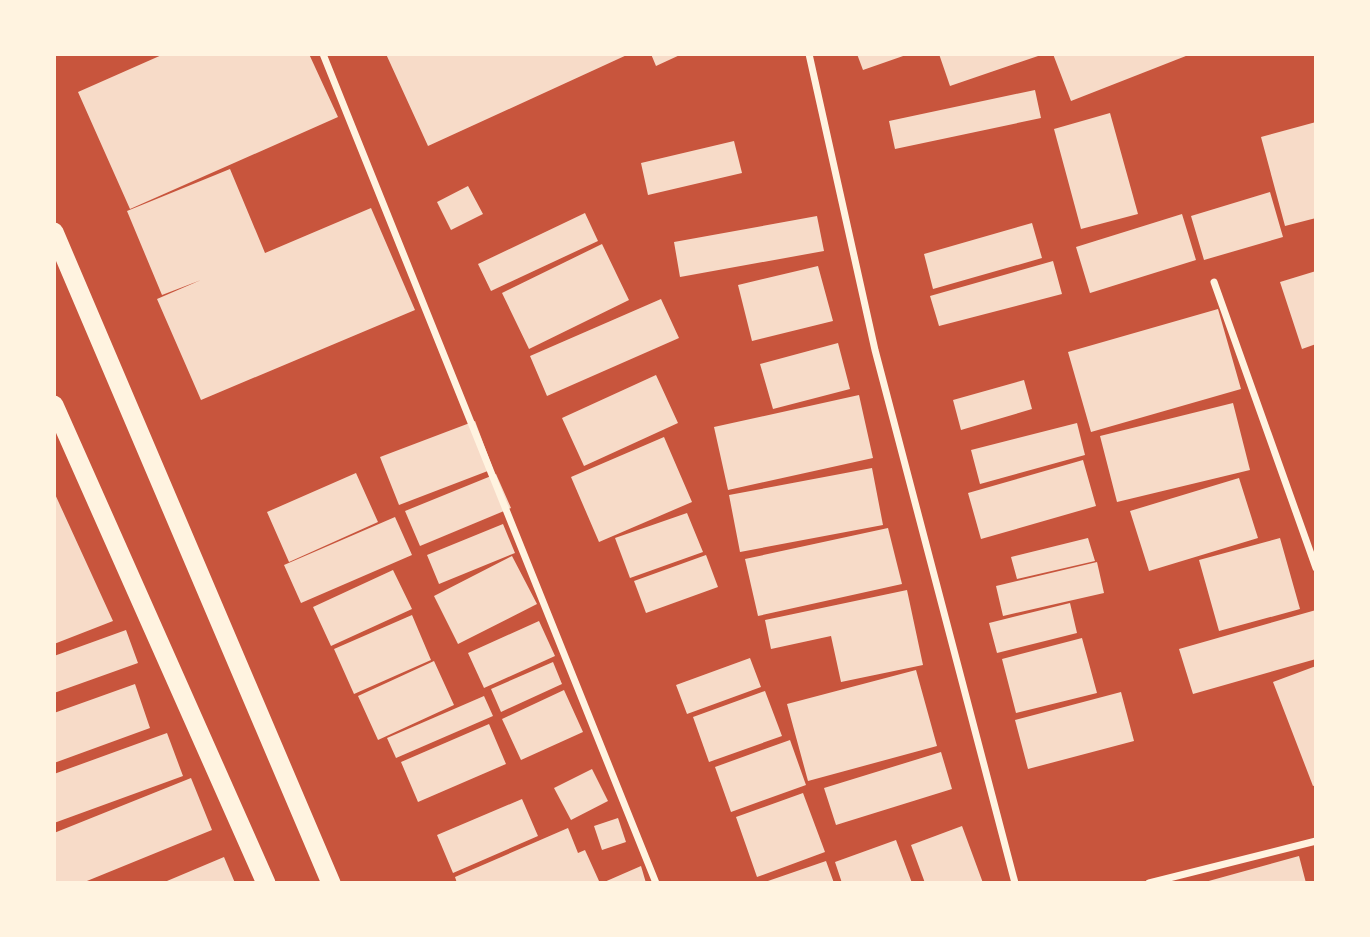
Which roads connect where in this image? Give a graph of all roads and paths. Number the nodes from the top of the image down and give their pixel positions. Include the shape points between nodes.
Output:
1 (323, 54) edge
2 (810, 54) edge
3 (54, 232) edge
4 (1214, 282) dead end
5 (54, 405) edge
6 (1316, 568) edge
7 (1316, 841) edge
8 (266, 883) edge
9 (331, 883) edge
10 (656, 883) edge
11 (1015, 883) edge
12 (1149, 883) edge

1 - 10 street
2 - 11 street via 875,351
3 - 9 highway
4 - 6 street
5 - 8 highway
7 - 12 street

